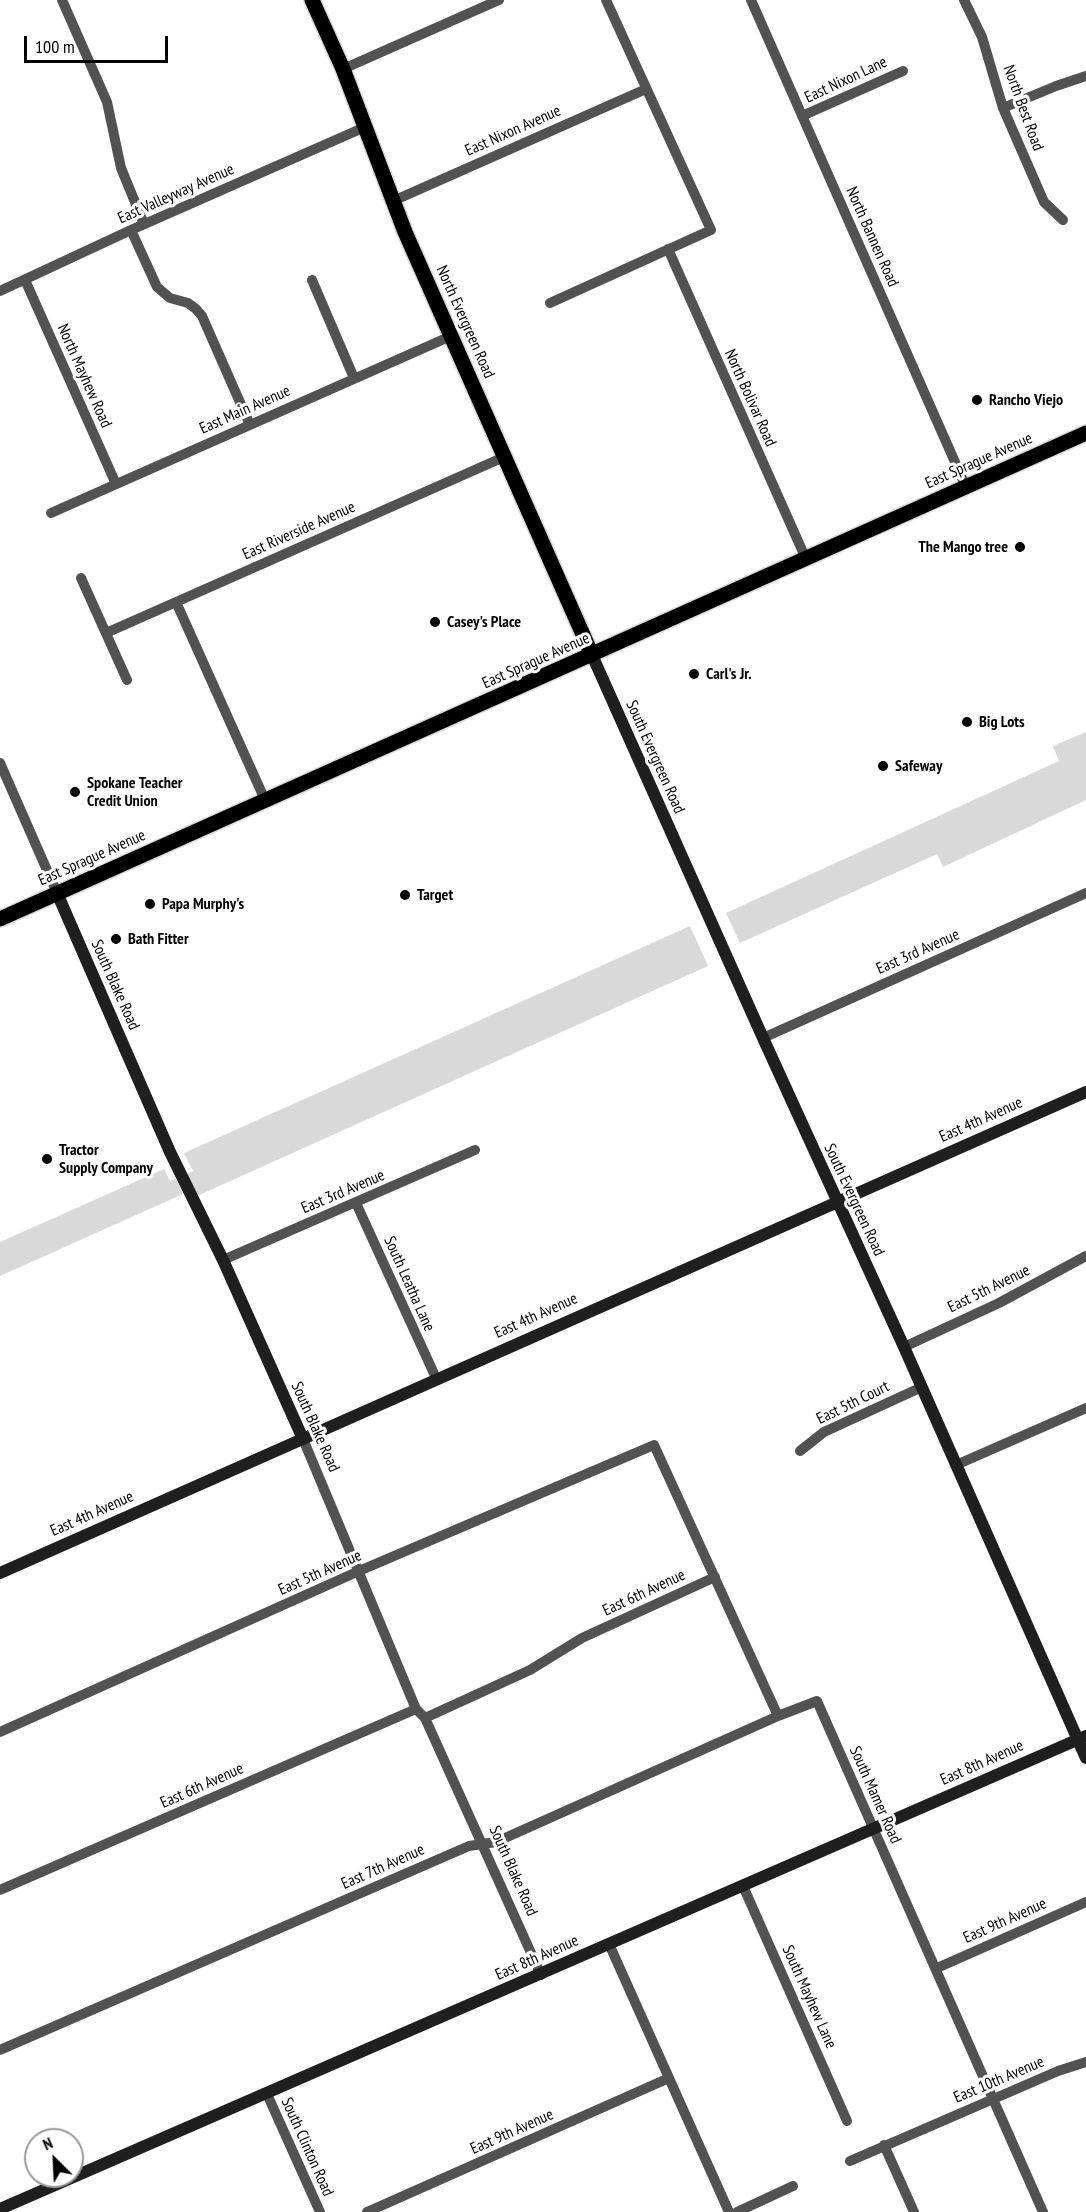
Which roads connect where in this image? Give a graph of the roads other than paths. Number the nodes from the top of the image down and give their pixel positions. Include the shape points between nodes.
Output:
1 (62, 0) edge
2 (312, 0) edge
3 (499, 0) edge
4 (606, 0) edge
5 (751, 0) edge
6 (964, 0) edge
7 (343, 69) junction
8 (903, 71) dead end
9 (1086, 76) edge
10 (646, 89) junction
11 (1003, 108) junction
12 (802, 116) junction
13 (365, 127) junction
14 (393, 201) junction
15 (1063, 220) dead end
16 (144, 224) junction
17 (132, 230) junction
18 (668, 249) junction
19 (25, 280) junction
20 (312, 280) dead end
21 (0, 291) edge
22 (550, 303) dead end
23 (452, 336) junction
24 (354, 378) junction
25 (250, 424) junction
26 (1086, 433) edge
27 (504, 457) junction
28 (116, 484) junction
29 (966, 487) junction
30 (51, 513) dead end
31 (806, 559) junction
32 (81, 578) dead end
33 (176, 602) junction
34 (106, 633) junction
35 (592, 656) junction
36 (127, 680) dead end
37 (0, 763) edge
38 (265, 800) junction
39 (57, 893) junction
40 (1086, 893) edge
41 (0, 919) edge
42 (763, 1038) junction
43 (1086, 1092) edge
44 (475, 1150) dead end
45 (836, 1201) junction
46 (356, 1203) junction
47 (1086, 1256) edge
48 (223, 1260) junction
49 (904, 1347) junction
50 (436, 1378) junction
51 (922, 1388) junction
52 (1086, 1408) edge
53 (303, 1438) junction
54 (800, 1451) dead end
55 (956, 1465) junction
56 (359, 1571) junction
57 (0, 1573) edge
58 (715, 1577) junction
59 (416, 1709) junction
60 (778, 1716) junction
61 (425, 1718) junction
62 (0, 1732) edge
63 (1082, 1738) edge
64 (1086, 1758) edge
65 (873, 1829) junction
66 (483, 1844) junction
67 (743, 1886) junction
68 (0, 1890) edge
69 (1086, 1902) edge
70 (609, 1944) junction
71 (937, 1968) junction
72 (541, 1975) junction
73 (0, 2050) edge
74 (1086, 2062) edge
75 (669, 2078) junction
76 (267, 2094) junction
77 (994, 2099) junction
78 (847, 2121) dead end
79 (884, 2145) junction
80 (850, 2161) dead end
81 (793, 2186) dead end
82 (1, 2209) edge
83 (320, 2212) edge
84 (367, 2212) edge
85 (729, 2212) edge
86 (737, 2212) edge
87 (914, 2212) edge
88 (1043, 2212) edge

1 - 16 street via 106,102 121,168
2 - 7 main road, North Evergreen Road
3 - 7 street
4 - 10 street
5 - 12 street, North Bannen Road
6 - 11 street, North Best Road via 982,37
7 - 13 main road, North Evergreen Road
8 - 12 street, East Nixon Lane
9 - 11 street
10 - 14 street, East Nixon Avenue
10 - 18 street via 711,230
11 - 15 street, North Best Road via 1044,202
12 - 29 street, North Bannen Road
13 - 14 main road, North Evergreen Road
13 - 16 street, East Valleyway Avenue
14 - 23 main road, North Evergreen Road
16 - 17 street, East Valleyway Avenue
17 - 19 street, East Valleyway Avenue
17 - 25 street via 157,287 170,298 188,303 202,316
18 - 22 street
18 - 31 street, North Bolivar Road
19 - 21 street, East Valleyway Avenue
19 - 28 street, North Mayhew Road
20 - 24 street
23 - 24 street, East Main Avenue
23 - 27 main road, North Evergreen Road
24 - 25 street, East Main Avenue
25 - 28 street, East Main Avenue
26 - 29 main road, East Sprague Avenue
27 - 33 street, East Riverside Avenue
27 - 35 main road, North Evergreen Road
28 - 30 street, East Main Avenue
29 - 31 main road, East Sprague Avenue
31 - 35 main road, East Sprague Avenue
32 - 34 street
33 - 34 street, East Riverside Avenue
33 - 38 street
34 - 36 street
35 - 38 main road, East Sprague Avenue
35 - 42 street, South Evergreen Road
37 - 39 street
38 - 39 main road, East Sprague Avenue
39 - 41 main road, East Sprague Avenue
39 - 48 street, South Blake Road via 173,1157
40 - 42 street, East 3rd Avenue
42 - 45 street, South Evergreen Road
43 - 45 street, East 4th Avenue
44 - 46 street, East 3rd Avenue
45 - 49 street, South Evergreen Road
45 - 50 street, East 4th Avenue
46 - 48 street, East 3rd Avenue
46 - 50 street, South Leatha Lane
47 - 49 street, East 5th Avenue via 999,1303
48 - 53 street, South Blake Road
49 - 51 street, South Evergreen Road
50 - 53 street, East 4th Avenue
51 - 54 street, East 5th Court via 824,1432
51 - 55 street, South Evergreen Road
52 - 55 street
53 - 56 street, South Blake Road
53 - 57 street, East 4th Avenue
55 - 63 street, South Evergreen Road
56 - 58 street, East 5th Avenue via 654,1445
56 - 59 street, South Blake Road
56 - 62 street, East 5th Avenue
58 - 60 street
58 - 61 street, East 6th Avenue via 582,1638 530,1670
59 - 61 street, South Blake Road
59 - 68 street, East 6th Avenue
60 - 65 street, South Mamer Road via 817,1701
60 - 66 street, East 7th Avenue via 496,1842
61 - 66 street, South Blake Road
63 - 64 street, South Evergreen Road
63 - 65 street, East 8th Avenue
65 - 67 street, East 8th Avenue
65 - 71 street, South Mamer Road
66 - 72 street, South Blake Road
66 - 73 street, East 7th Avenue via 469,1846
67 - 70 street, East 8th Avenue
67 - 78 street, South Mayhew Lane
69 - 71 street, East 9th Avenue
70 - 72 street, East 8th Avenue
70 - 75 street
71 - 77 street, South Mamer Road
72 - 76 street, East 8th Avenue
74 - 77 street, East 10th Avenue
75 - 84 street, East 9th Avenue
75 - 85 street
76 - 82 street, East 8th Avenue
76 - 83 street, South Clinton Road
77 - 79 street, East 10th Avenue
77 - 88 street, South Mamer Road
79 - 80 street, East 10th Avenue
79 - 87 street
81 - 86 street

